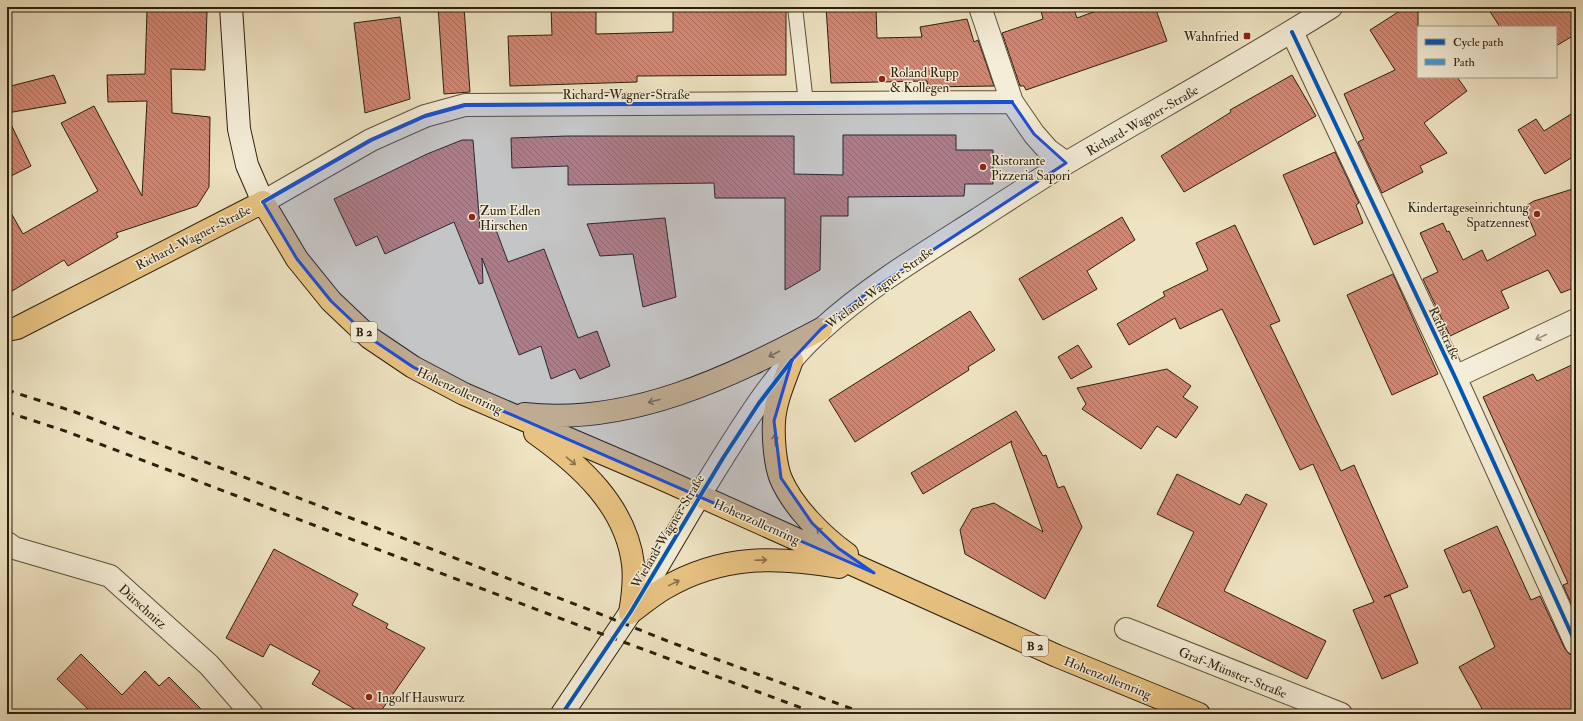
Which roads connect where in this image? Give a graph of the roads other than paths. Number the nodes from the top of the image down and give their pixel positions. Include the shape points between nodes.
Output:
1 (231, 7) edge
2 (794, 7) edge
3 (980, 7) edge
4 (1327, 8) edge
5 (1292, 32) junction
6 (1012, 102) junction
7 (806, 103) junction
8 (1066, 163) junction
9 (263, 202) junction
10 (1576, 320) edge
11 (821, 329) junction
12 (7, 330) edge
13 (792, 360) junction
14 (1455, 377) junction
15 (507, 412) junction
16 (699, 496) junction
17 (7, 542) edge
18 (874, 573) junction
19 (630, 613) junction
20 (1126, 629) dead end
21 (1576, 644) edge
22 (252, 714) edge
23 (562, 714) edge
24 (1199, 714) edge
25 (1341, 714) edge

1 - 9 street via 239,129 247,165
2 - 7 lane
3 - 6 street
4 - 5 street, Richard-Wagner-Straße
5 - 8 street, Richard-Wagner-Straße
5 - 14 street, Rathstraße
6 - 7 street, Richard-Wagner-Straße
6 - 8 street via 1048,150
7 - 9 street, Richard-Wagner-Straße via 466,105 424,116 371,140
8 - 11 street, Wieland-Wagner-Straße via 906,265
9 - 12 main road, Richard-Wagner-Straße via 17,328
9 - 15 main road, Hohenzollernring / B 2 via 297,259 331,301 370,338 413,367 464,394
10 -> 14 street
11 - 13 street, Wieland-Wagner-Straße
11 -> 15 main road via 734,373 634,407 600,413 548,416
13 - 16 street, Wieland-Wagner-Straße via 759,403
18 -> 13 main road via 838,548 812,523 791,497 781,478 776,454 774,421
14 - 21 street, Rathstraße
15 - 16 main road, Hohenzollernring / B 2
15 -> 19 main road via 584,472 609,502 624,528 633,564 634,590
16 - 18 main road, Hohenzollernring / B 2
16 - 19 street, Wieland-Wagner-Straße
17 - 22 street, Dürschnitz via 14,548 110,576 209,665
19 -> 18 main road via 664,588 722,564 759,560 804,561
18 - 24 main road, Hohenzollernring / B 2 via 1057,656
19 - 23 street, Wieland-Wagner-Straße
20 - 25 street, Graf-Münster-Straße

